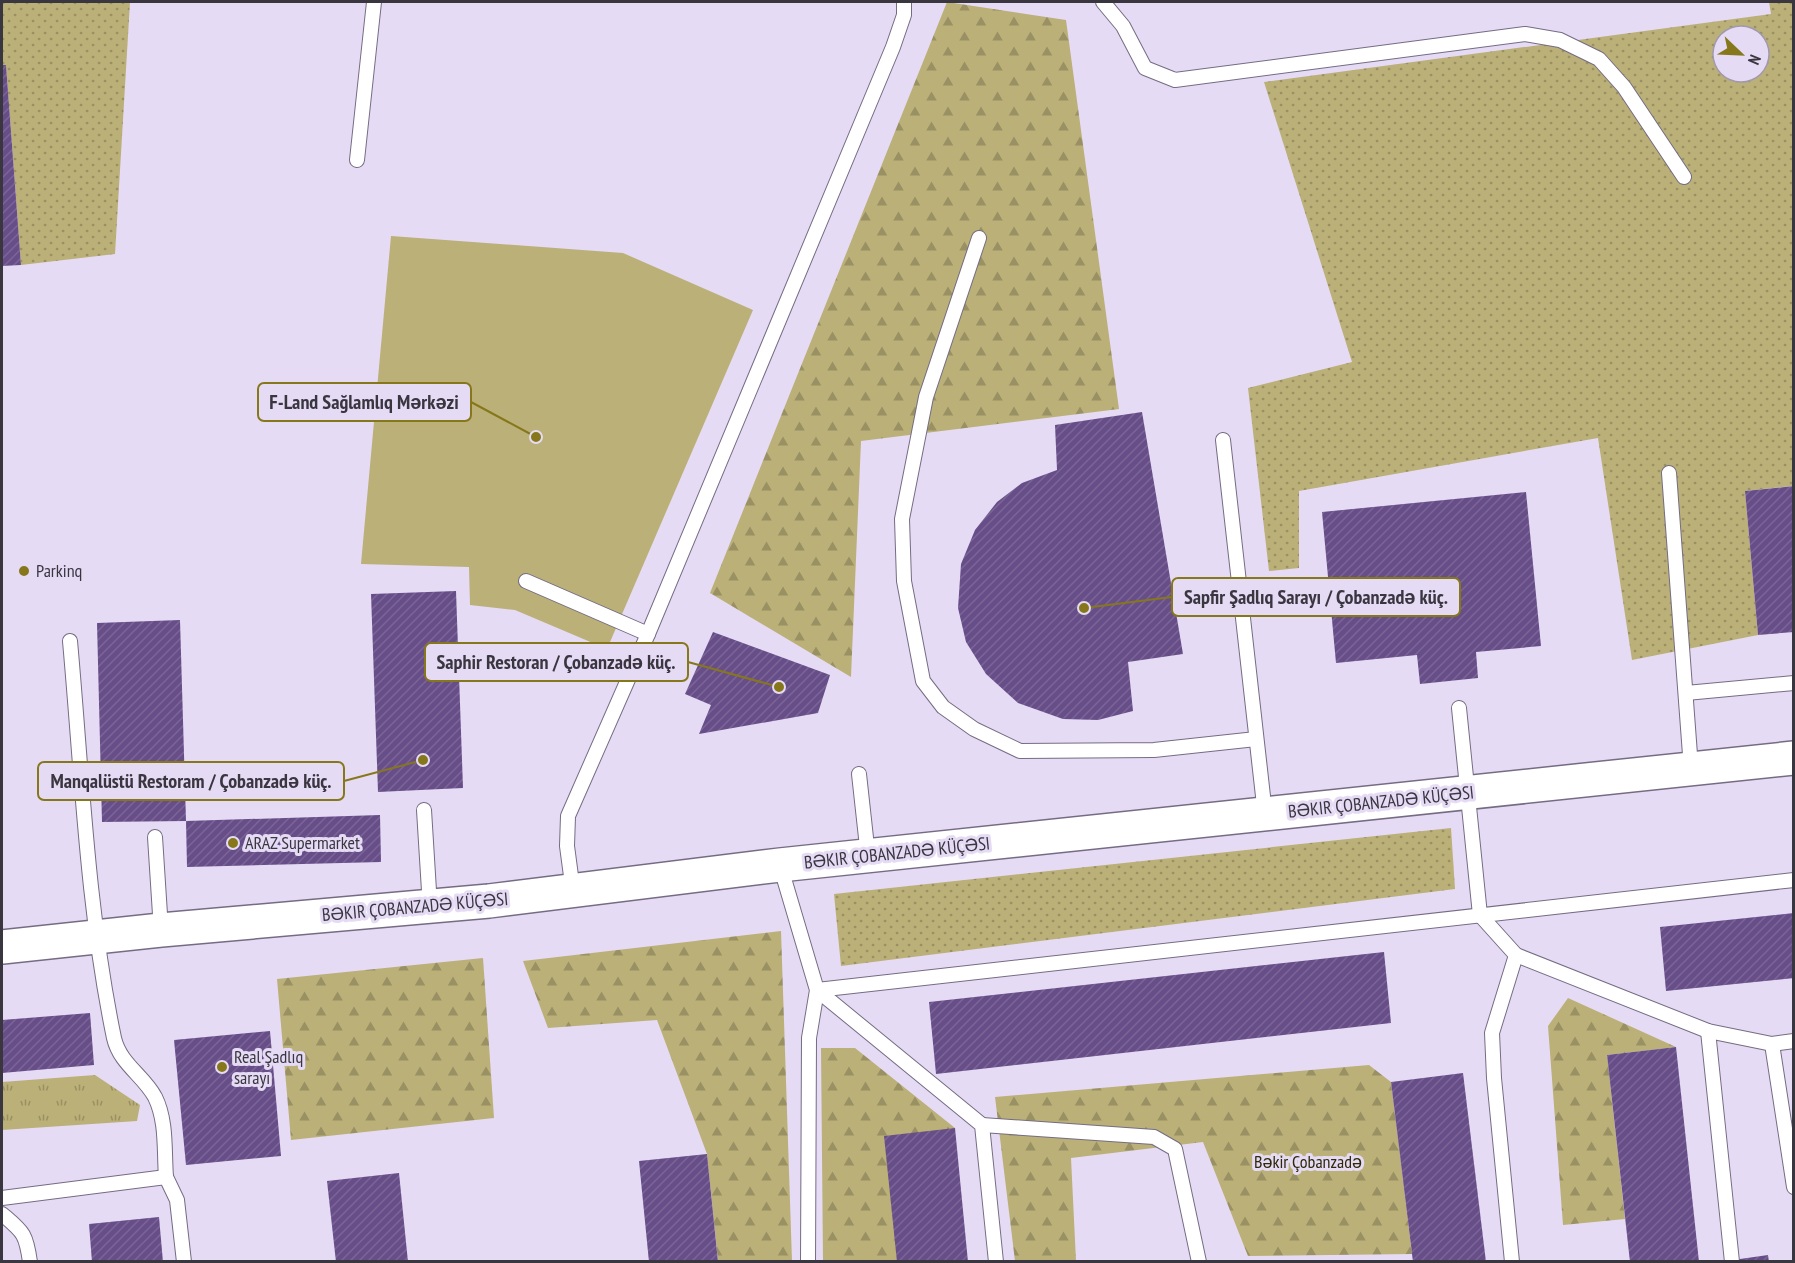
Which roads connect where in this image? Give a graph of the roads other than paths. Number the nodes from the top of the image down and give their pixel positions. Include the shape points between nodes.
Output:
1 (374, 2) edge
2 (904, 2) edge
3 (1103, 2) edge
4 (357, 160) dead end
5 (1684, 177) dead end
6 (979, 238) dead end
7 (1223, 440) dead end
8 (1669, 473) dead end
9 (526, 581) dead end
10 (648, 634) junction
11 (70, 641) dead end
12 (1794, 684) edge
13 (1686, 693) junction
14 (1459, 708) dead end
15 (1256, 739) junction
16 (1794, 758) edge
17 (1691, 768) junction
18 (859, 774) dead end
19 (1468, 792) junction
20 (424, 810) dead end
21 (1265, 814) junction
22 (155, 837) dead end
23 (868, 856) junction
24 (780, 865) junction
25 (1794, 880) edge
26 (573, 891) junction
27 (430, 907) junction
28 (1480, 915) junction
29 (161, 930) junction
30 (97, 936) junction
31 (2, 946) edge
32 (1516, 955) junction
33 (817, 990) junction
34 (1708, 1031) junction
35 (1794, 1041) edge
36 (1772, 1044) junction
37 (982, 1125) junction
38 (166, 1178) junction
39 (1794, 1187) edge
40 (2, 1198) edge
41 (2, 1214) edge
42 (30, 1262) edge
43 (184, 1262) edge
44 (808, 1262) edge
45 (996, 1262) edge
46 (1199, 1262) edge
47 (1512, 1262) edge
48 (1732, 1262) edge

1 - 4 lane
2 - 10 lane via 893,47
3 - 5 lane via 1123,26 1145,68 1175,80 1525,34 1560,40 1599,59 1612,73
6 - 15 lane via 926,397 902,519 904,581 923,681 943,707 974,729 1020,751 1154,750
7 - 15 lane
8 - 13 lane
9 - 10 lane
10 - 26 lane via 568,816
11 - 30 lane
12 - 13 lane
13 - 17 lane
14 - 19 lane
15 - 21 lane
16 - 17 street, BƏKIR ÇOBANZADƏ KÜÇƏSI
17 - 19 street, BƏKIR ÇOBANZADƏ KÜÇƏSI
18 - 23 lane
19 - 21 street, BƏKIR ÇOBANZADƏ KÜÇƏSI
19 - 28 lane
20 - 27 lane
21 - 23 street, BƏKIR ÇOBANZADƏ KÜÇƏSI
22 - 29 lane
23 - 24 street, BƏKIR ÇOBANZADƏ KÜÇƏSI
24 - 26 street, BƏKIR ÇOBANZADƏ KÜÇƏSI
24 - 33 lane
25 - 28 lane
26 - 27 street, BƏKIR ÇOBANZADƏ KÜÇƏSI
27 - 29 street, BƏKIR ÇOBANZADƏ KÜÇƏSI
28 - 32 lane
28 - 33 lane
29 - 30 street, BƏKIR ÇOBANZADƏ KÜÇƏSI
30 - 31 street, BƏKIR ÇOBANZADƏ KÜÇƏSI
30 - 38 lane via 115,1042 125,1063 141,1077 162,1113
32 - 34 lane
32 - 47 lane via 1492,1033
33 - 37 lane
33 - 44 lane via 809,1038
34 - 36 lane
34 - 48 lane
35 - 36 lane
36 - 39 lane
37 - 45 lane
37 - 46 lane via 1154,1137 1175,1149
38 - 40 lane
38 - 43 lane via 177,1200
41 - 42 lane via 22,1231

